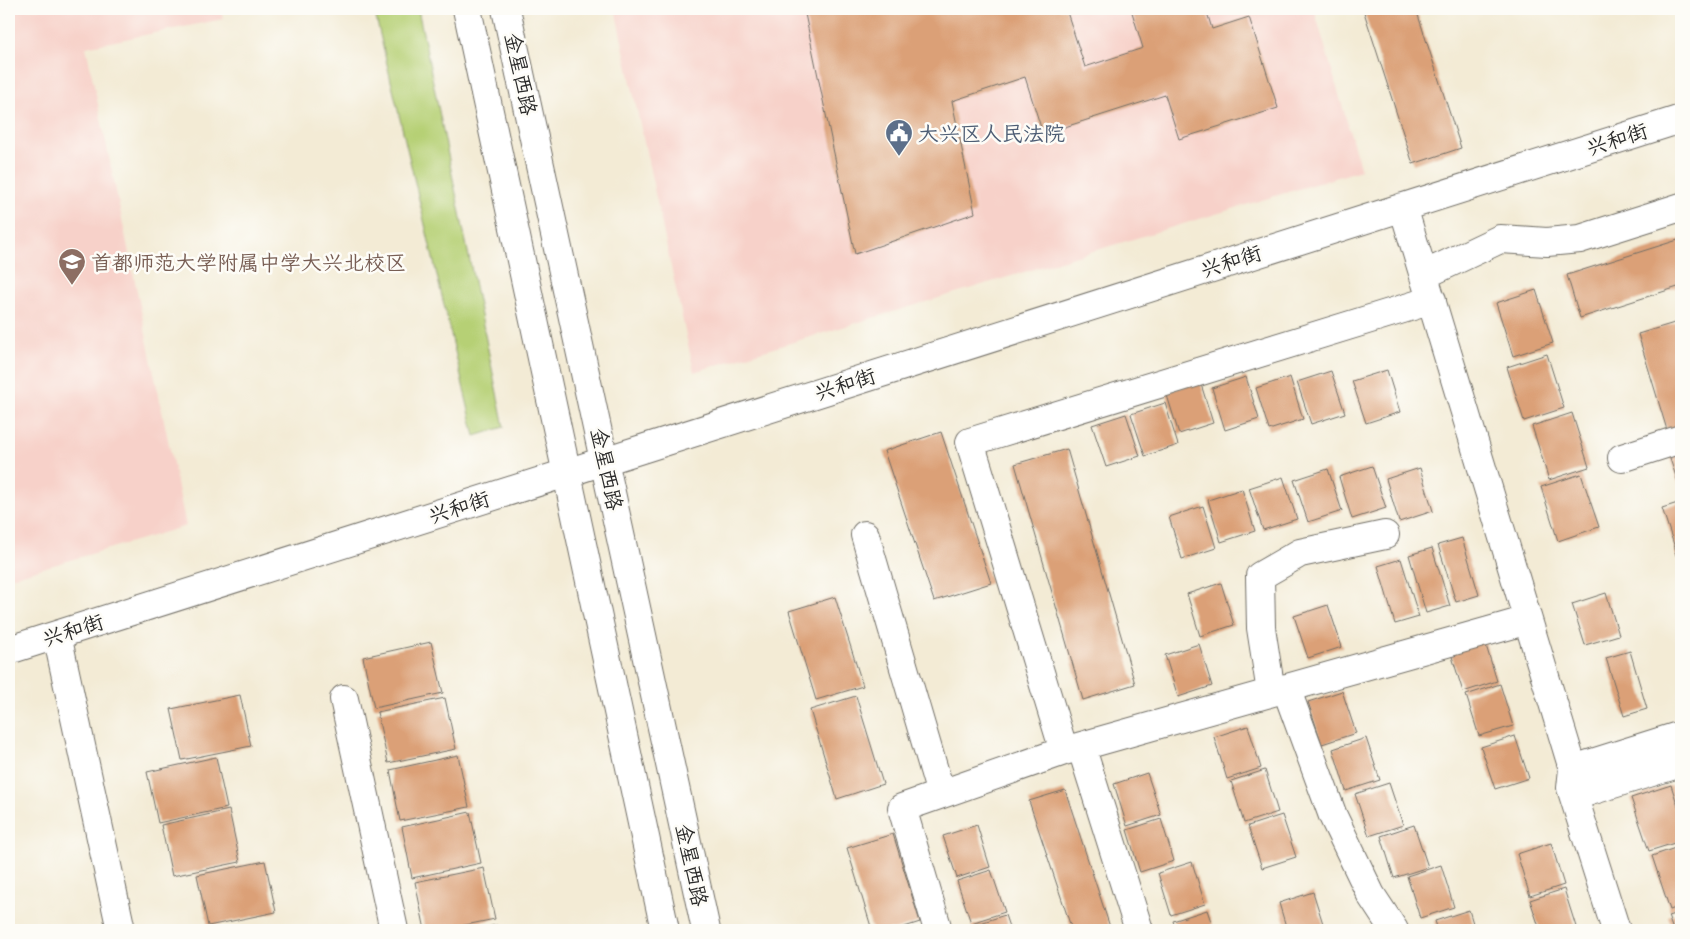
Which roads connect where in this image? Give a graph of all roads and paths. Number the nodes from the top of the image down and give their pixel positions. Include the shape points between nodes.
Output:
1 (467, 9) edge
2 (506, 9) edge
3 (1681, 119) edge
4 (1681, 206) edge
5 (1403, 207) junction
6 (1428, 287) junction
7 (1681, 439) edge
8 (1622, 458) dead end
9 (605, 460) junction
10 (568, 472) junction
11 (1385, 534) dead end
12 (864, 535) dead end
13 (1528, 620) junction
14 (57, 635) junction
15 (9, 650) edge
16 (1279, 690) junction
17 (344, 700) dead end
18 (1681, 735) edge
19 (1073, 749) junction
20 (1681, 763) edge
21 (1573, 769) junction
22 (941, 794) junction
23 (1574, 796) junction
24 (121, 930) edge
25 (394, 930) edge
26 (665, 930) edge
27 (706, 930) edge
28 (938, 930) edge
29 (1139, 930) edge
30 (1394, 930) edge
31 (1616, 930) edge

1 - 10 main road, 金星西路
2 - 9 main road, 金星西路
3 - 5 main road, 兴和街
4 - 6 main road via 1580,239 1547,242 1500,239
5 - 6 main road
5 - 9 main road, 兴和街
6 - 13 main road
6 - 19 main road via 970,442
7 - 8 main road
9 - 10 main road, 兴和街
9 - 27 main road, 金星西路
10 - 14 main road, 兴和街
10 - 26 main road, 金星西路
11 - 16 main road via 1300,552 1260,576 1260,628
12 - 22 main road
13 - 16 main road
13 - 21 main road
14 - 15 main road, 兴和街
14 - 24 main road
16 - 19 main road
16 - 30 main road via 1333,816 1371,895
17 - 25 main road
18 - 21 main road
19 - 22 main road
19 - 29 main road
20 - 23 main road
21 - 23 main road via 1571,788
22 - 28 main road via 902,808
23 - 31 main road

